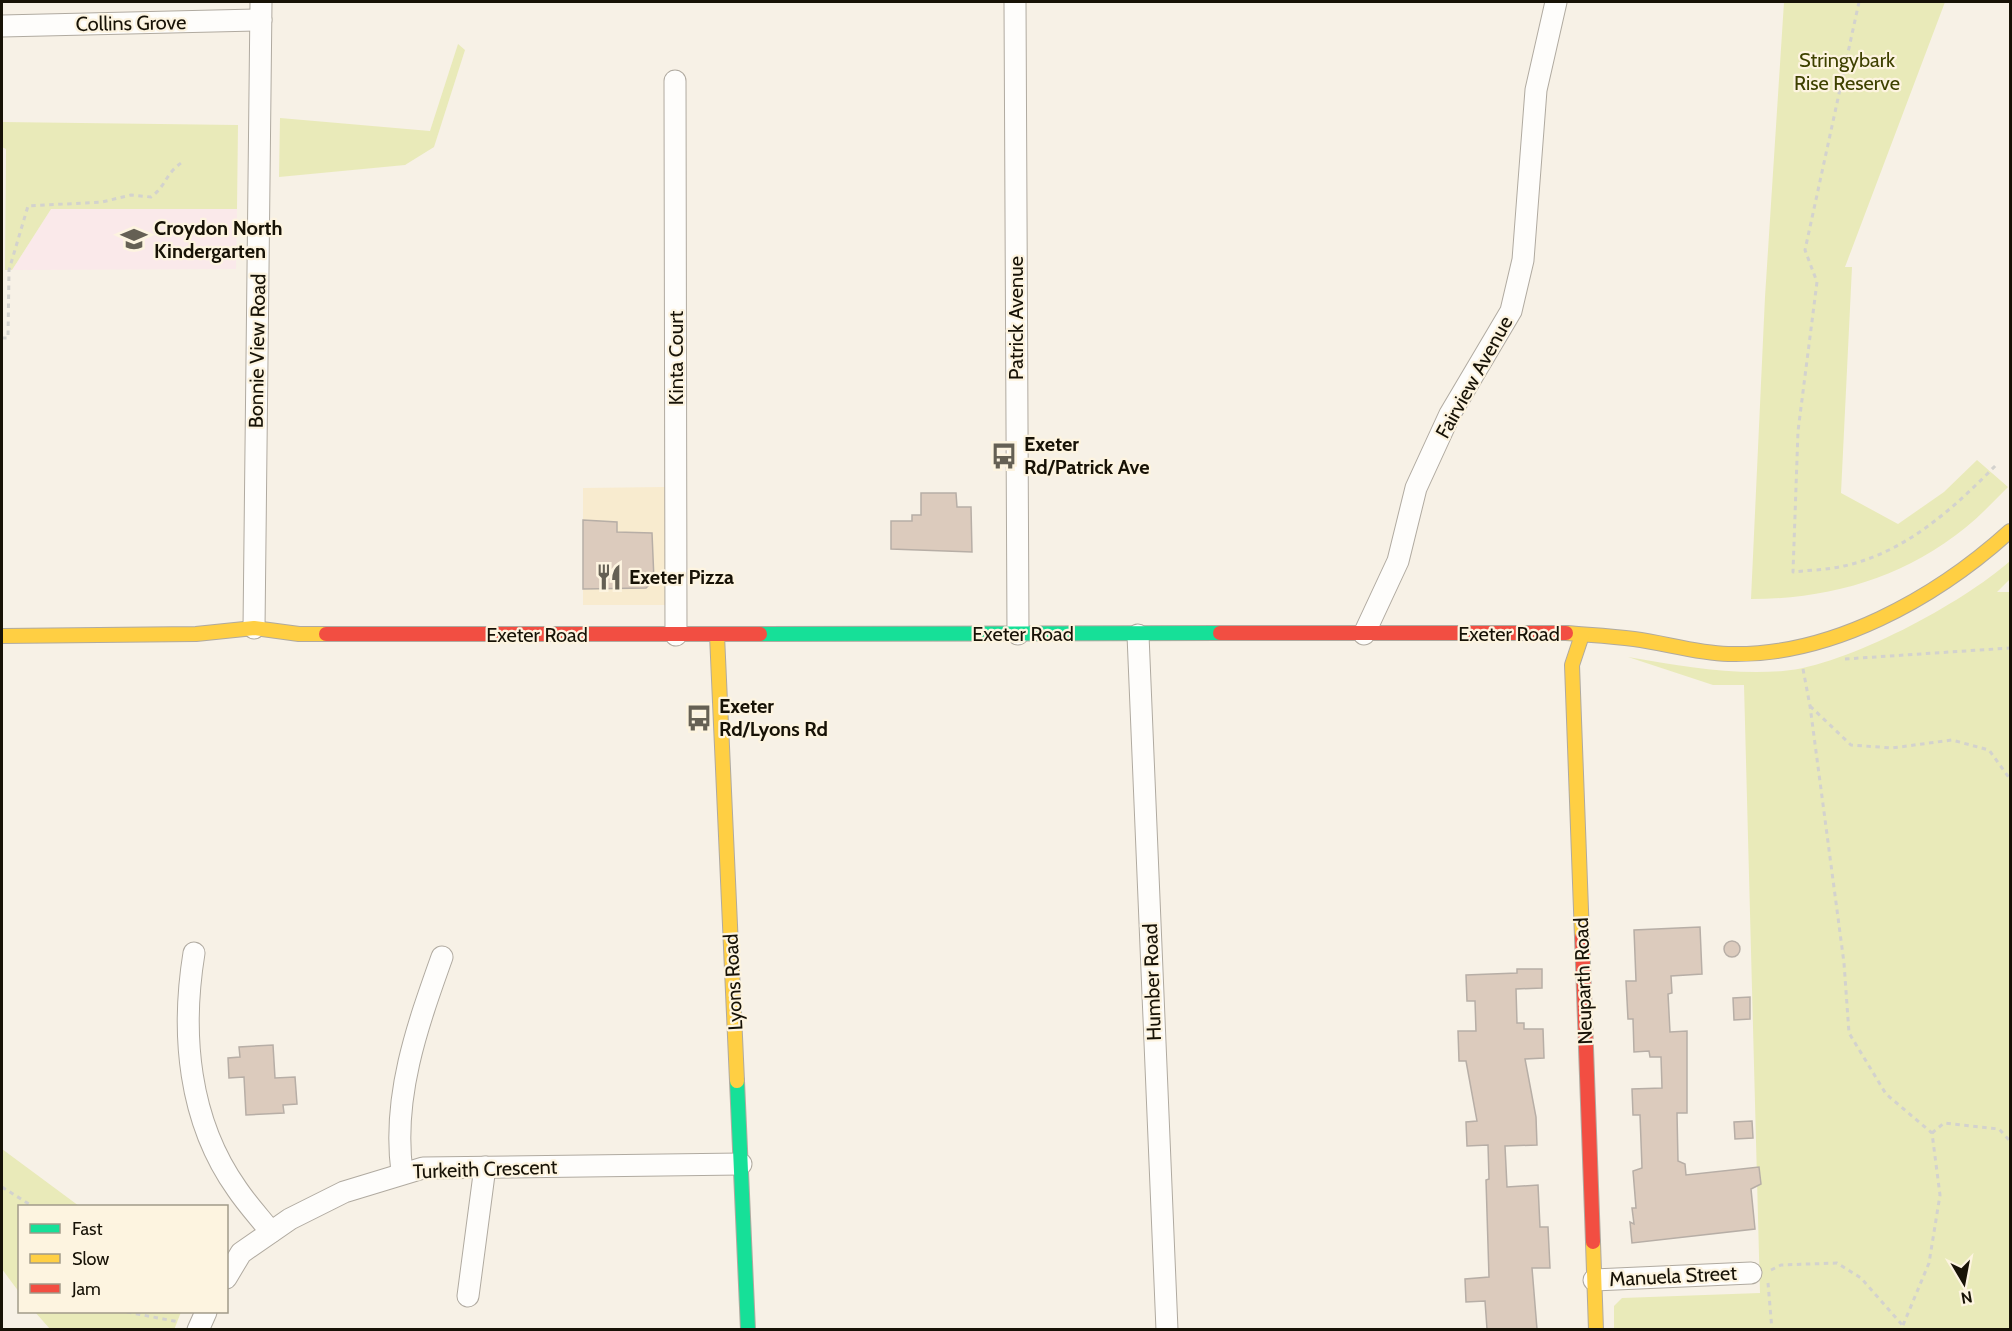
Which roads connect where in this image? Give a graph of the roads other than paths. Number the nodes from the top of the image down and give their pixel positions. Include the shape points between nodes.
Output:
1 (1015, 2) edge
2 (1556, 2) edge
3 (261, 11) edge
4 (2, 26) edge
5 (675, 81) dead end
6 (2010, 531) edge
7 (254, 628) junction
8 (1018, 634) junction
9 (1138, 634) junction
10 (1364, 634) junction
11 (1582, 634) junction
12 (676, 635) junction
13 (717, 635) junction
14 (2, 636) edge
15 (194, 953) dead end
16 (442, 957) dead end
17 (741, 1164) junction
18 (485, 1167) junction
19 (402, 1172) junction
20 (271, 1232) junction
21 (1751, 1273) dead end
22 (228, 1275) edge
23 (1594, 1280) junction
24 (468, 1296) dead end
25 (748, 1329) edge
26 (1167, 1329) edge
27 (1596, 1329) edge

1 - 8 street, Patrick Avenue
2 - 10 street, Fairview Avenue via 1536,90 1523,260 1511,311 1450,414 1421,477 1398,561
3 - 4 street, Collins Grove
3 - 7 street, Bonnie View Road
5 - 12 street, Kinta Court
6 - 11 street, Exeter Road via 1978,560 1942,583 1858,627 1799,647 1762,654 1728,654
7 - 12 street, Exeter Road via 299,634
7 - 14 street, Exeter Road via 196,634
8 - 9 street, Exeter Road
8 - 13 street, Exeter Road
9 - 10 street, Exeter Road
9 - 26 street, Humber Road
10 - 11 street, Exeter Road
11 - 23 street, Neuparth Road via 1572,665
12 - 13 street, Exeter Road
13 - 17 street, Lyons Road
15 - 20 street via 188,994 188,1051 196,1096 214,1147 236,1188
16 - 19 street via 413,1037 398,1142
17 - 18 street, Turkeith Crescent
17 - 25 street, Lyons Road
18 - 19 street, Turkeith Crescent
18 - 24 street
19 - 20 street, Turkeith Crescent via 344,1192
20 - 22 street, Turkeith Crescent via 241,1253
21 - 23 street, Manuela Street
23 - 27 street, Neuparth Road

